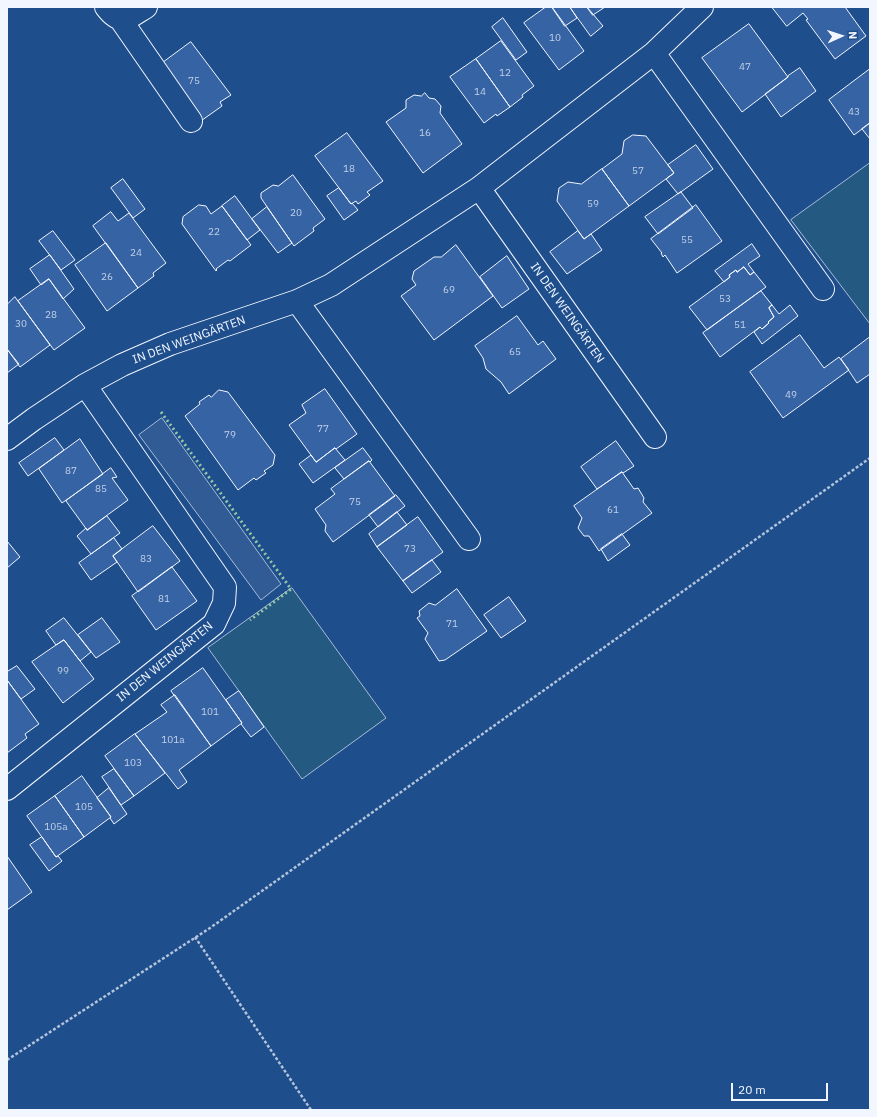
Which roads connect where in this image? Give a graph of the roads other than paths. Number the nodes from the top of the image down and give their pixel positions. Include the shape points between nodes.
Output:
1 (146, 7) edge
2 (702, 7) edge
3 (114, 14) edge
4 (654, 53) junction
5 (191, 121) dead end
6 (479, 188) junction
7 (823, 289) dead end
8 (297, 302) junction
9 (85, 385) junction
10 (655, 437) dead end
11 (7, 439) edge
12 (469, 539) dead end
13 (7, 789) edge

1 - 3 street via 126,19
2 - 4 street, IN DEN WEINGÄRTEN
3 - 5 street
4 - 6 street, IN DEN WEINGÄRTEN
4 - 7 street
6 - 8 street, IN DEN WEINGÄRTEN via 331,285
6 - 10 street, IN DEN WEINGÄRTEN
8 - 9 street, IN DEN WEINGÄRTEN via 170,344 122,364
8 - 12 street
9 - 11 street, IN DEN WEINGÄRTEN
9 - 13 street, IN DEN WEINGÄRTEN via 225,588 224,602 214,624

